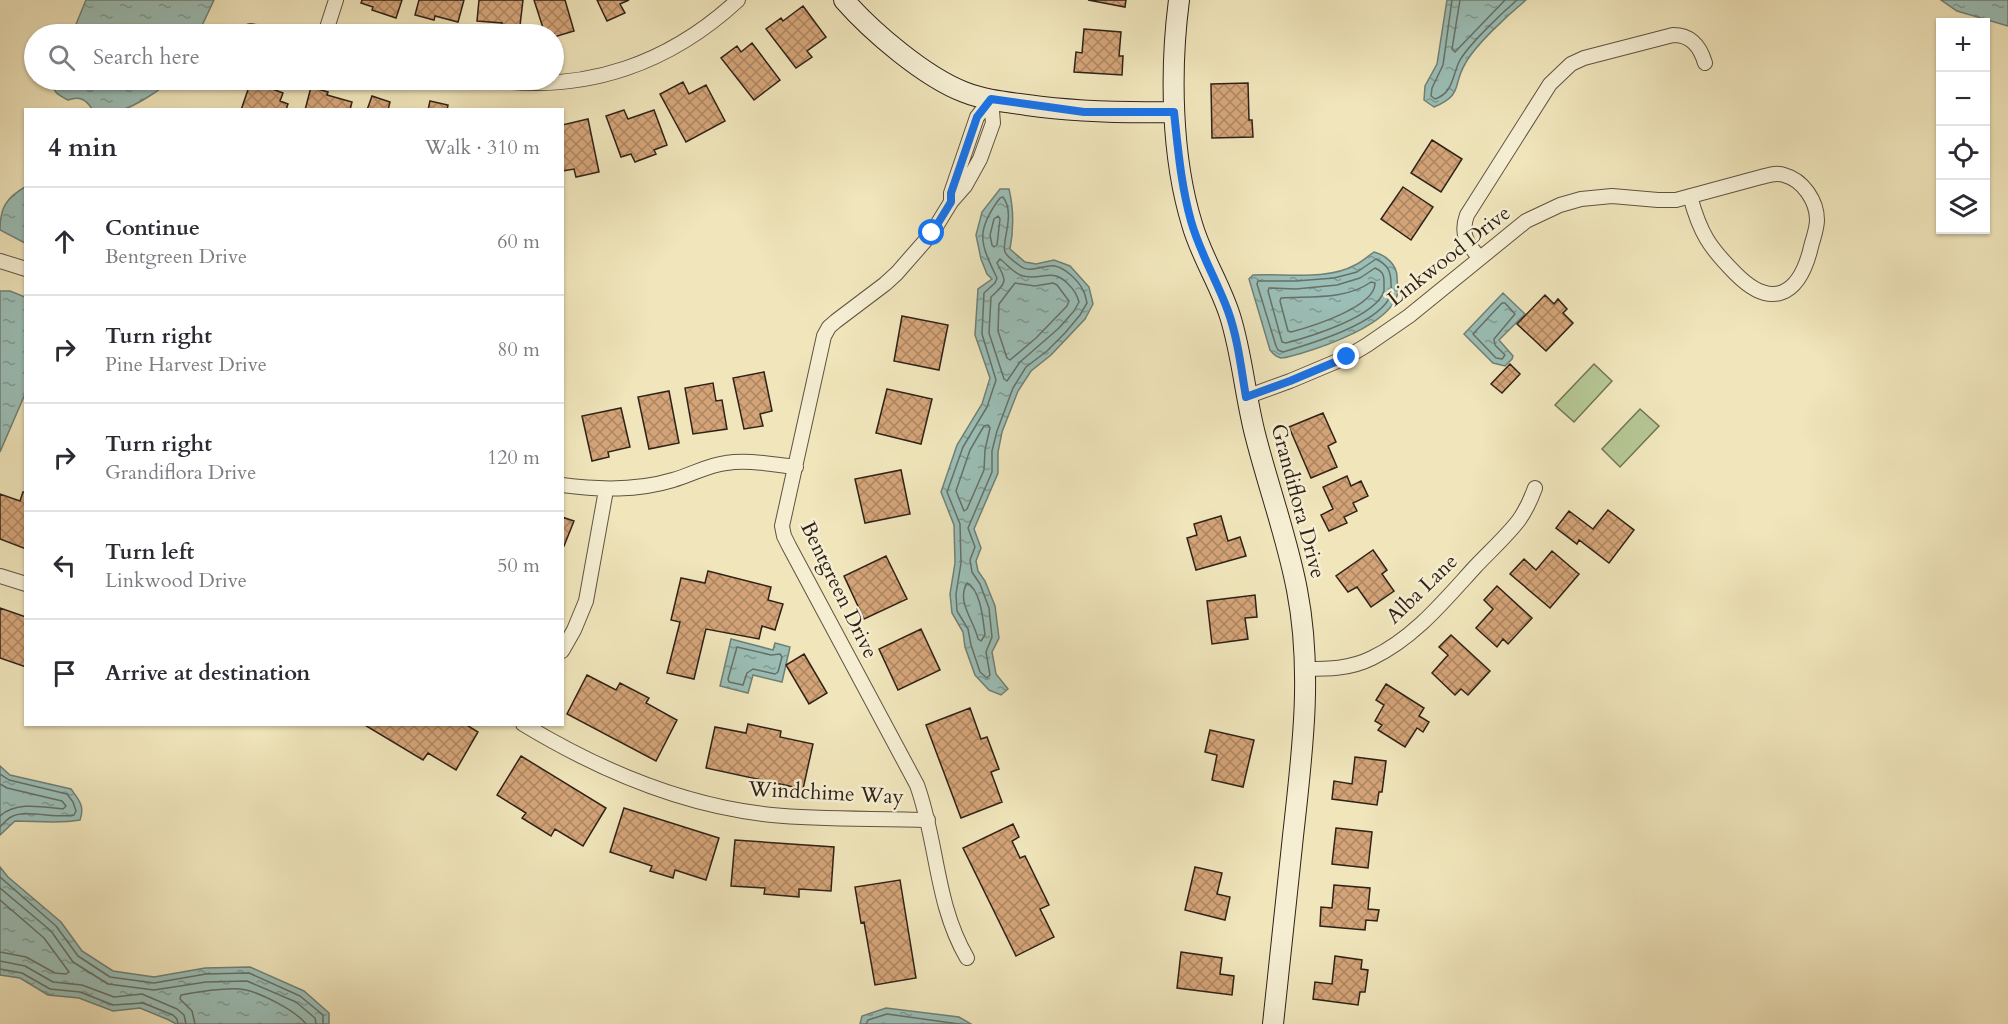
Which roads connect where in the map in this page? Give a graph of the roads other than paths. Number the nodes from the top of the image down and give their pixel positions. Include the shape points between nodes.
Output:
1 (336, 0) edge
2 (738, 0) edge
3 (844, 0) edge
4 (1179, 0) edge
5 (328, 24) edge
6 (1705, 63) dead end
7 (564, 81) edge
8 (991, 99) junction
9 (1174, 112) junction
10 (1690, 196) junction
11 (1480, 258) junction
12 (0, 261) edge
13 (24, 268) edge
14 (1246, 397) junction
15 (796, 467) junction
16 (564, 485) edge
17 (1535, 488) dead end
18 (606, 489) junction
19 (0, 576) edge
20 (24, 583) edge
21 (564, 648) edge
22 (1305, 669) junction
23 (526, 726) edge
24 (928, 820) junction
25 (967, 958) dead end
26 (1274, 1024) edge

1 - 5 street
2 - 7 street via 712,24 655,57 618,71
3 - 8 street via 887,42 928,72 965,92
4 - 9 street, Grandiflora Drive via 1174,40
6 - 11 street via 1699,46 1682,35 1673,35 1571,64 1542,96 1467,215 1464,234
8 - 9 street via 1084,112
8 - 15 street, Bentgreen Drive via 977,117 951,202 932,233 885,284 829,327 821,346
9 - 14 street, Grandiflora Drive via 1183,191 1204,257 1229,313
10 - 10 street, Linkwood Drive via 1776,173 1797,183 1811,197 1817,223 1797,283 1777,294 1755,289 1742,280 1709,245
10 - 11 street, Linkwood Drive via 1659,201 1612,196 1560,205 1526,221
11 - 14 street, Linkwood Drive via 1409,316 1347,357
12 - 13 street
14 - 22 street, Grandiflora Drive via 1293,568
15 - 18 street via 726,463 658,484
15 - 24 street, Bentgreen Drive via 783,518 784,536 907,764
16 - 18 street
17 - 22 street, Alba Lane via 1518,522 1400,641 1353,666
18 - 21 street via 586,601
19 - 20 street
22 - 26 street, Grandiflora Drive via 1302,762
23 - 24 street, Windchime Way via 613,772 713,805 772,815
24 - 25 street, Bentgreen Drive via 945,909

